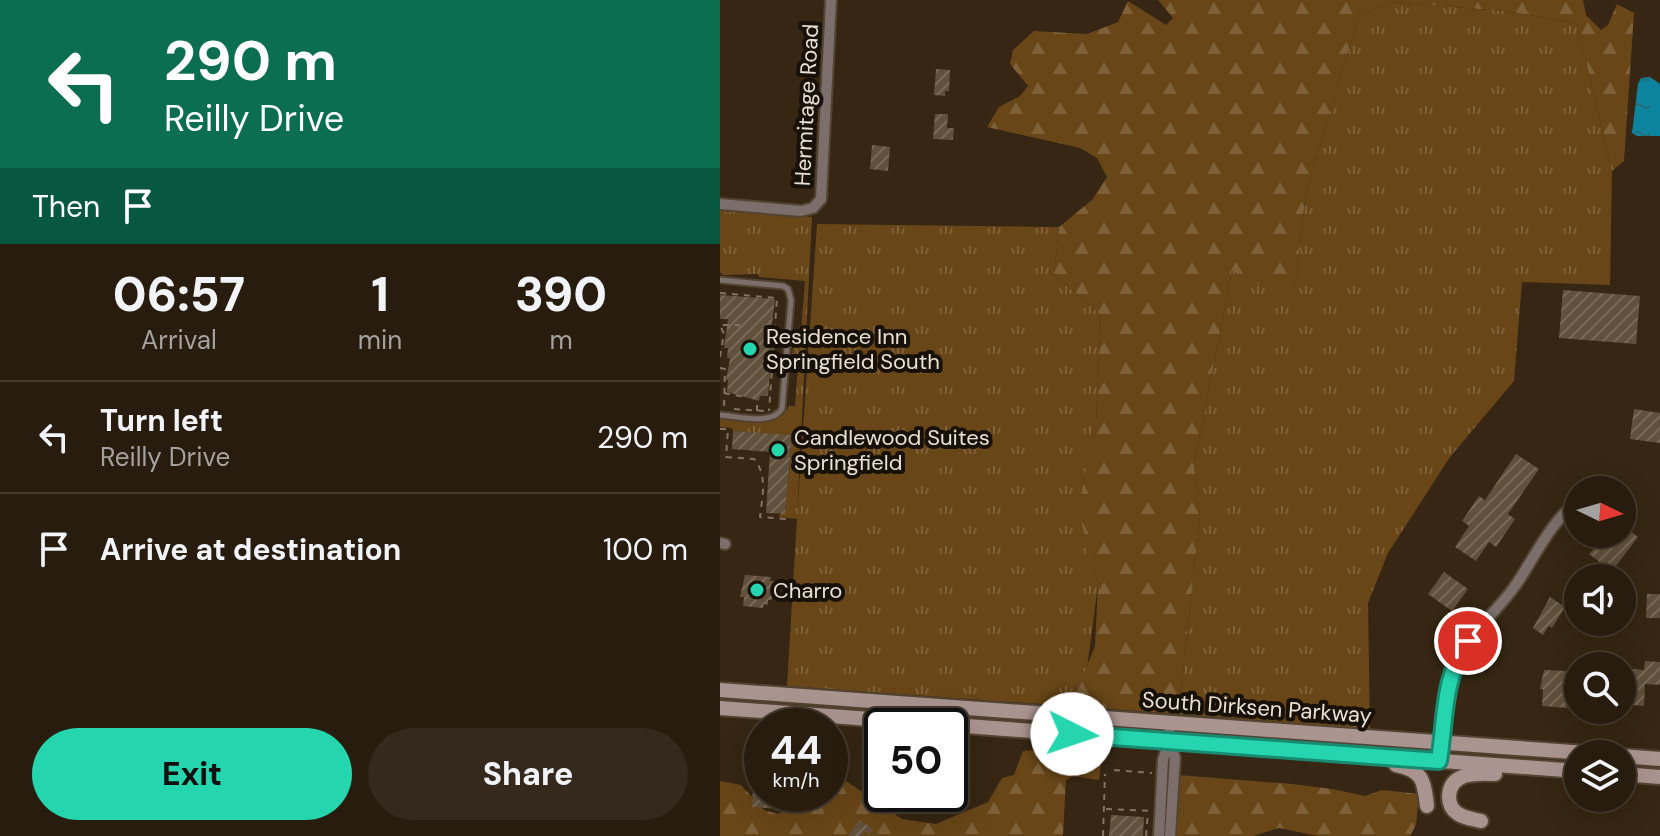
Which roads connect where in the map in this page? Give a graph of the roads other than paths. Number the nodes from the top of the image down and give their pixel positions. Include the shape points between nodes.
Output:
1 (831, 0) edge
2 (720, 204) edge
3 (720, 280) edge
4 (720, 415) edge
5 (1564, 514) edge
6 (720, 690) edge
7 (755, 692) junction
8 (720, 708) edge
9 (753, 708) edge
10 (744, 709) edge
11 (1036, 713) junction
12 (848, 717) edge
13 (1170, 723) junction
14 (1034, 731) junction
15 (1169, 741) junction
16 (1442, 742) junction
17 (1265, 748) junction
18 (1564, 751) edge
19 (1636, 757) edge
20 (1660, 759) edge
21 (1439, 761) junction
22 (1564, 769) edge
23 (1564, 771) edge
24 (1636, 775) edge
25 (1636, 776) edge
26 (1660, 777) edge
27 (1660, 785) edge
28 (1427, 806) dead end
29 (1481, 821) dead end
30 (1159, 836) edge
31 (1170, 836) edge

1 - 2 street, Hermitage Road via 821,199 801,211
3 - 4 lane via 783,286 791,300 779,414 770,419
5 - 16 street via 1514,588 1462,650 1447,687
6 - 7 main road, South Dirksen Parkway
7 - 9 street
7 - 11 main road, South Dirksen Parkway
8 - 10 main road, South Dirksen Parkway
11 - 13 main road, South Dirksen Parkway
11 - 14 street
12 - 14 main road, South Dirksen Parkway
13 - 15 street
13 - 16 main road, South Dirksen Parkway
14 - 15 main road, South Dirksen Parkway
15 - 17 main road, South Dirksen Parkway
15 - 30 street
15 - 31 street via 1175,758
16 - 18 main road, South Dirksen Parkway
16 - 21 street
17 - 21 main road, South Dirksen Parkway
17 - 28 main road via 1293,756 1410,768 1423,780
19 - 20 main road
21 - 22 main road, South Dirksen Parkway
23 - 29 main road via 1458,778 1450,791 1453,809
24 - 26 main road
25 - 27 main road

